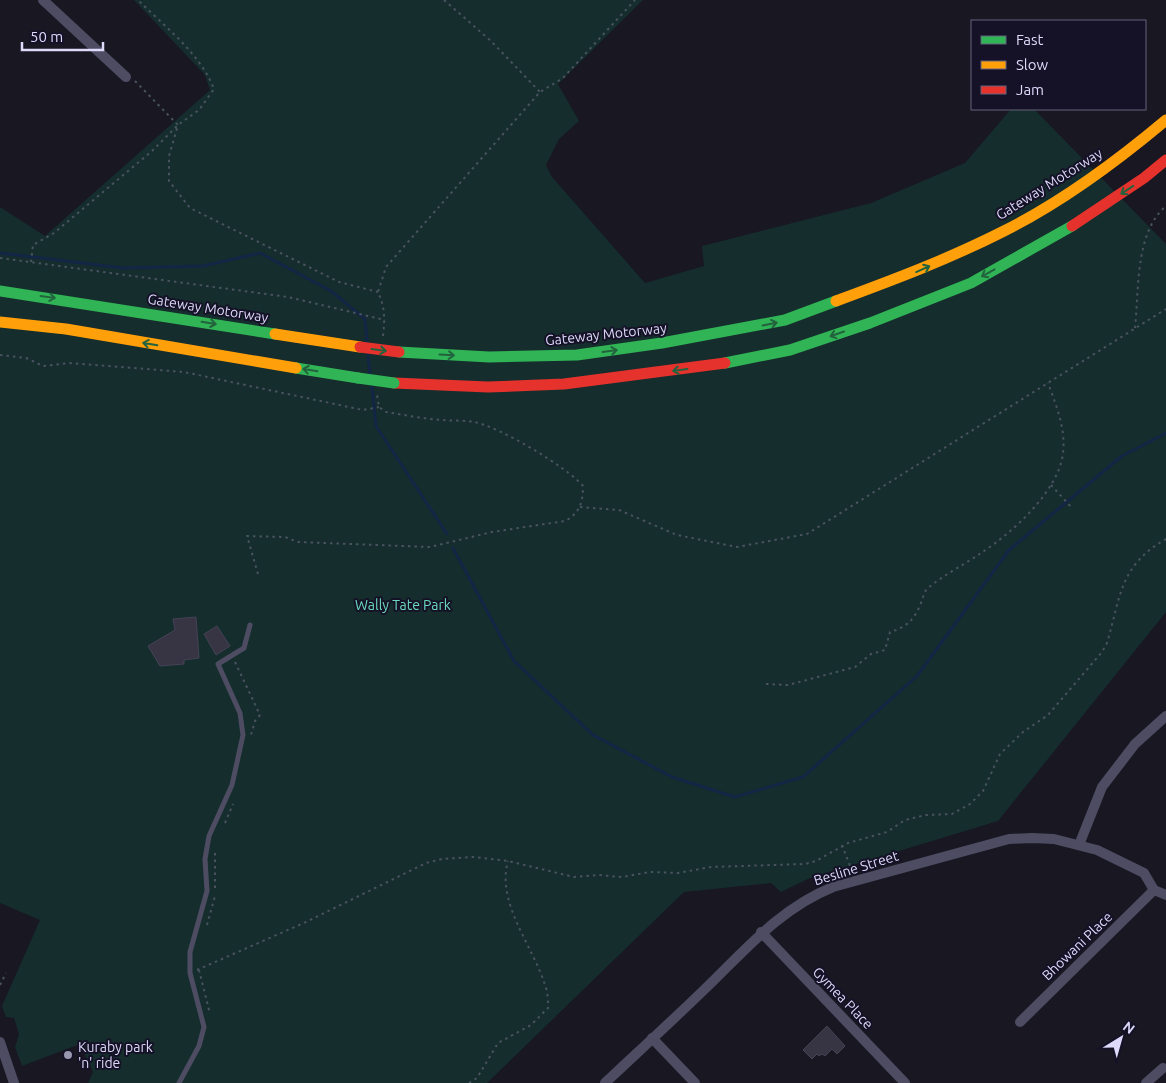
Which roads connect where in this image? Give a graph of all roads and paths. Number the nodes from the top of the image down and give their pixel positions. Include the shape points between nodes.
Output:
1 (42, 0) edge
2 (138, 0) edge
3 (444, 0) edge
4 (635, 0) edge
5 (126, 77) joint
6 (540, 92) junction
7 (1166, 120) edge
8 (178, 126) junction
9 (1166, 160) edge
10 (1166, 206) edge
11 (0, 258) edge
12 (31, 262) junction
13 (0, 291) edge
14 (378, 292) junction
15 (1166, 309) edge
16 (385, 320) junction
17 (0, 322) edge
18 (1135, 328) junction
19 (383, 340) dead end
20 (0, 355) edge
21 (1048, 383) junction
22 (377, 389) dead end
23 (379, 407) junction
24 (1051, 485) junction
25 (580, 507) junction
26 (1072, 508) dead end
27 (1166, 539) edge
28 (258, 574) dead end
29 (250, 625) dead end
30 (231, 656) junction
31 (766, 684) dead end
32 (1166, 716) edge
33 (250, 741) dead end
34 (235, 798) dead end
35 (222, 828) dead end
36 (216, 845) dead end
37 (842, 845) junction
38 (1080, 845) junction
39 (508, 861) junction
40 (856, 880) junction
41 (1154, 890) junction
42 (1166, 895) edge
43 (205, 929) dead end
44 (761, 932) junction
45 (198, 963) dead end
46 (198, 969) junction
47 (6, 973) dead end
48 (190, 973) junction
49 (0, 985) edge
50 (211, 1018) dead end
51 (1020, 1022) dead end
52 (652, 1038) junction
53 (0, 1042) edge
54 (1163, 1068) dead end
55 (14, 1083) edge
56 (179, 1083) edge
57 (469, 1083) edge
58 (605, 1083) edge
59 (695, 1083) edge
60 (906, 1083) edge
61 (1146, 1083) edge

1 - 5 street
2 - 8 path via 191,52 214,89 199,110
3 - 6 path via 491,41
4 - 6 path via 563,78
5 - 8 path via 139,83
6 - 14 path via 386,266
13 -> 7 highway, Gateway Motorway, bridge via 399,352 490,357 577,355 690,339 785,320 920,270 1042,210 1128,152
8 - 12 path via 54,233 33,246
8 - 14 path via 169,156 169,181 190,208 339,282
9 -> 17 highway, bridge via 1062,233 971,283 790,350 721,364 564,384 488,388 394,383 66,329
10 - 18 path via 1155,215 1143,244
11 - 12 path
12 - 16 path via 288,297
14 - 16 path
15 - 18 path
16 - 19 path
18 - 21 path
20 - 23 path via 26,358 43,366 69,362 184,372 363,410
21 - 24 path via 1061,418 1064,452 1059,473
21 - 25 path via 807,534 737,547 677,535 619,510
22 - 23 path
23 - 25 path via 386,412 487,425 574,475 582,486
24 - 26 path
24 - 31 path via 1025,517 991,547 926,590 906,627 890,632 885,650 871,654 855,667 788,685
25 - 28 path via 573,517 565,521 492,532 430,547 298,542 285,537 246,536
27 - 37 path via 1144,553 1124,580 1102,652 1048,715 1023,732 1000,754 977,799 952,814 915,817 887,832
29 - 30 lane via 244,648
30 - 33 path via 260,715 255,721
30 - 48 lane via 218,664 240,713 243,735 232,785 209,836 205,860 207,891 190,952
32 - 38 street via 1135,744 1102,787
34 - 35 path
36 - 43 path via 213,907
37 - 39 path via 805,864 650,872 622,877 563,875
37 - 40 path
38 - 40 street, Besline Street via 1032,838 1009,839
38 - 41 street, Besline Street via 1144,873
39 - 46 path via 473,857 426,863 306,922
39 - 57 path via 504,874 512,910 546,987 548,1008 531,1025 498,1043 477,1078
40 - 44 street, Besline Street via 813,895
41 - 42 street
41 - 51 street, Bhowani Place
44 - 52 street, Besline Street
44 - 60 street, Gymea Place
45 - 46 path
46 - 48 path
46 - 50 path
47 - 49 path
48 - 56 lane via 204,1027 199,1046
52 - 58 street, Besline Street
52 - 59 street
53 - 55 street
54 - 61 street

